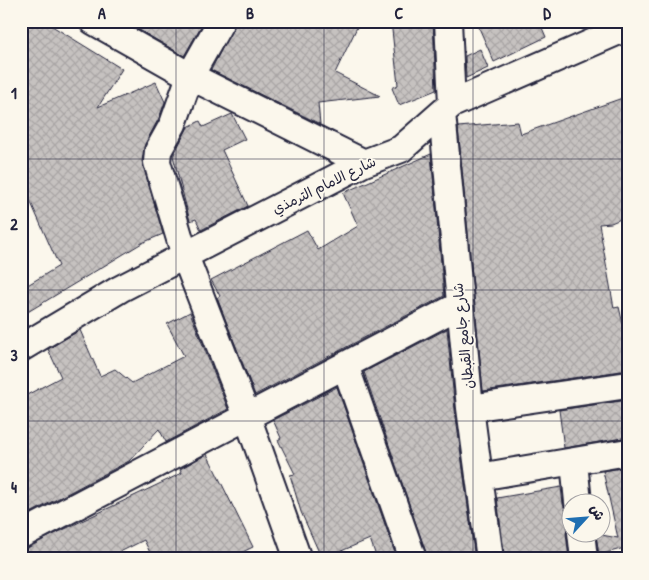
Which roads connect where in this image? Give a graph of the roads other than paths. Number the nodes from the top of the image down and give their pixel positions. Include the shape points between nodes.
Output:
1 (93, 21) edge
2 (221, 21) edge
3 (448, 21) edge
4 (628, 27) edge
5 (190, 76) junction
6 (447, 109) junction
7 (364, 163) junction
8 (185, 256) junction
9 (460, 305) junction
10 (21, 348) edge
11 (345, 364) junction
12 (628, 385) edge
13 (470, 408) junction
14 (248, 416) junction
15 (628, 452) edge
16 (574, 462) junction
17 (479, 477) junction
18 (577, 492) edge
19 (21, 535) edge
20 (582, 542) edge
21 (293, 557) edge
22 (413, 559) edge
23 (490, 559) edge
24 (584, 559) edge

1 - 5 street
2 - 5 street
3 - 6 street, شارع جامع القبطان
4 - 6 street, شارع الامام الترمذي
5 - 7 street
5 - 8 street via 174,124 158,151 157,162
6 - 7 street, شارع الامام الترمذي via 401,149
6 - 9 street, شارع جامع القبطان
7 - 8 street, شارع الامام الترمذي
8 - 10 street, شارع الامام الترمذي via 120,288
8 - 14 street
9 - 11 street
9 - 13 street, شارع جامع القبطان
11 - 14 street
11 - 22 street
12 - 13 street
13 - 17 street, شارع جامع القبطان
14 - 19 street
14 - 21 street
15 - 16 street
16 - 17 street
16 - 18 street
17 - 23 street, شارع جامع القبطان
20 - 24 street

